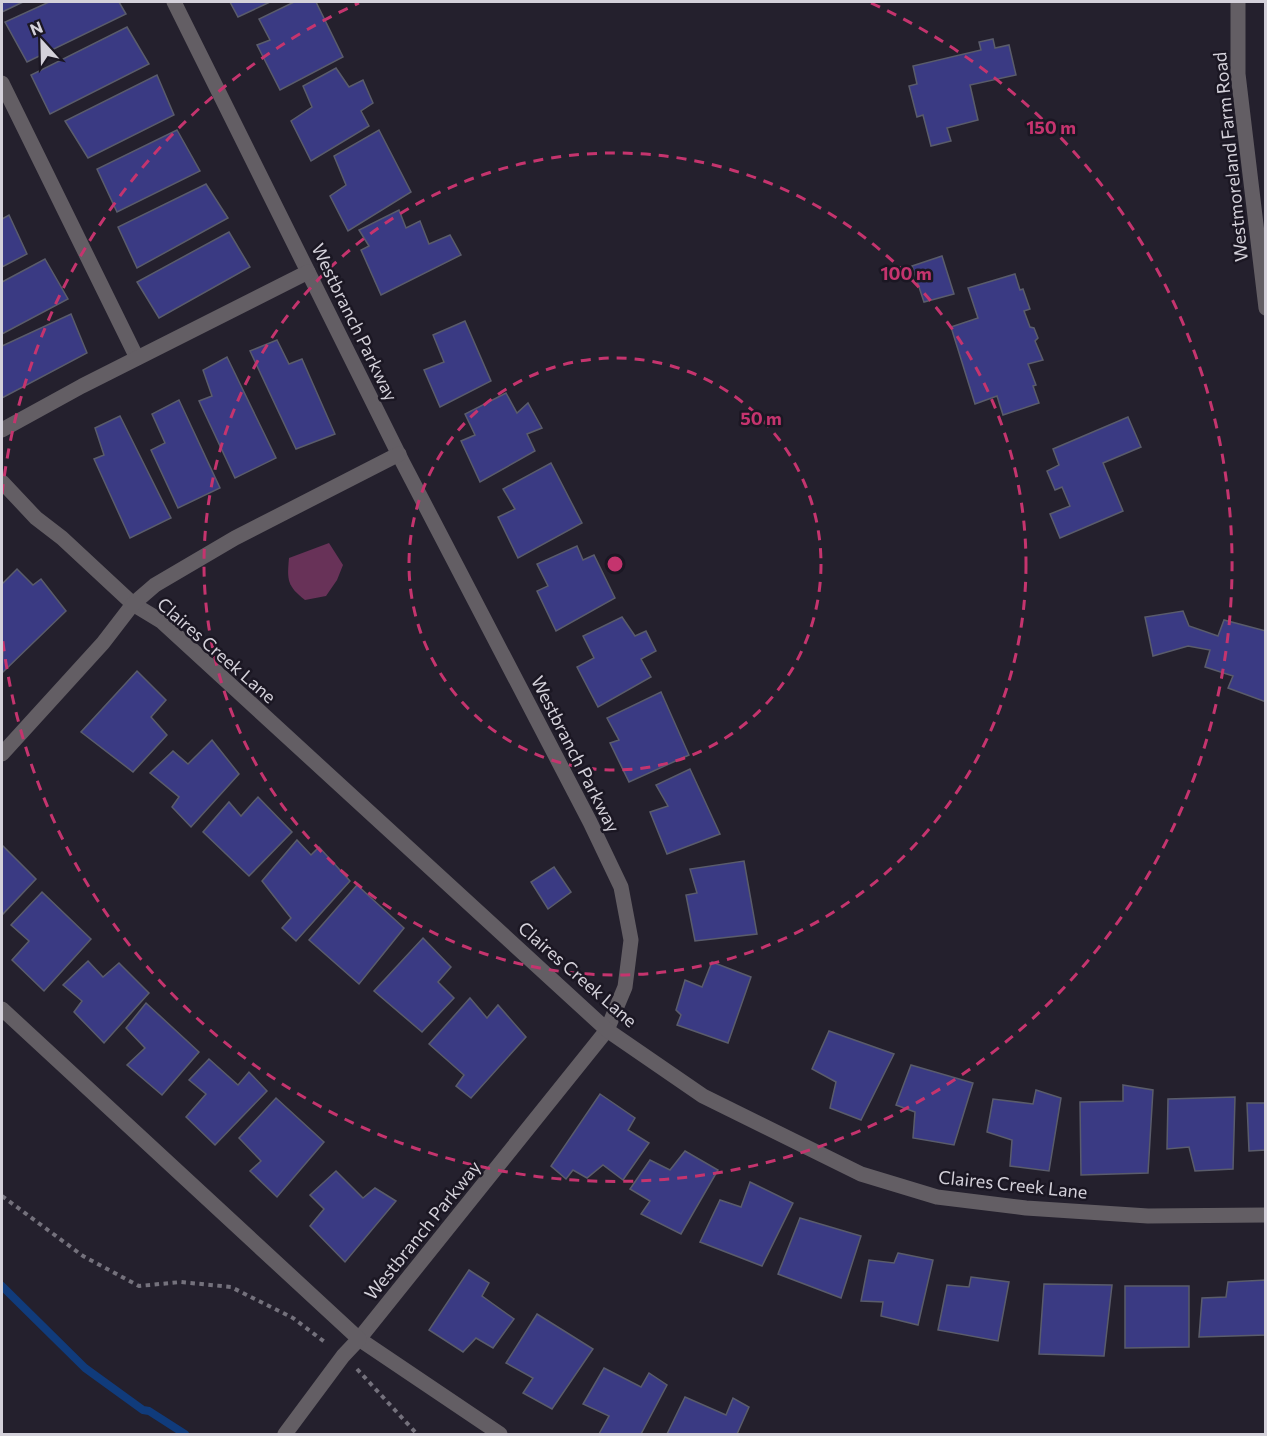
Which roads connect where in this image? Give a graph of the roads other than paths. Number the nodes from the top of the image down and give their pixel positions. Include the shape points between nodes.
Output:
1 (174, 2) edge
2 (1238, 2) edge
3 (2, 83) edge
4 (308, 272) junction
5 (1266, 308) edge
6 (136, 358) junction
7 (2, 430) edge
8 (399, 454) junction
9 (2, 482) edge
10 (133, 604) junction
11 (2, 754) edge
12 (2, 1009) edge
13 (607, 1029) junction
14 (1266, 1215) edge
15 (359, 1339) junction
16 (285, 1434) edge
17 (500, 1434) edge

1 - 4 street, Westbranch Parkway
2 - 5 street, Westmoreland Farm Road via 1238,74
3 - 6 street
4 - 6 street
4 - 8 street, Westbranch Parkway
6 - 7 street
8 - 10 street via 235,538 156,585
8 - 13 street, Westbranch Parkway via 621,887 631,940 625,987
9 - 10 street, Claires Creek Lane via 36,518
10 - 11 street via 103,643
10 - 13 street, Claires Creek Lane via 161,621
12 - 15 street
13 - 14 street, Claires Creek Lane via 703,1096 861,1174 937,1197 1026,1208 1148,1215
13 - 15 street, Westbranch Parkway
15 - 16 street, Westbranch Parkway
15 - 17 street

